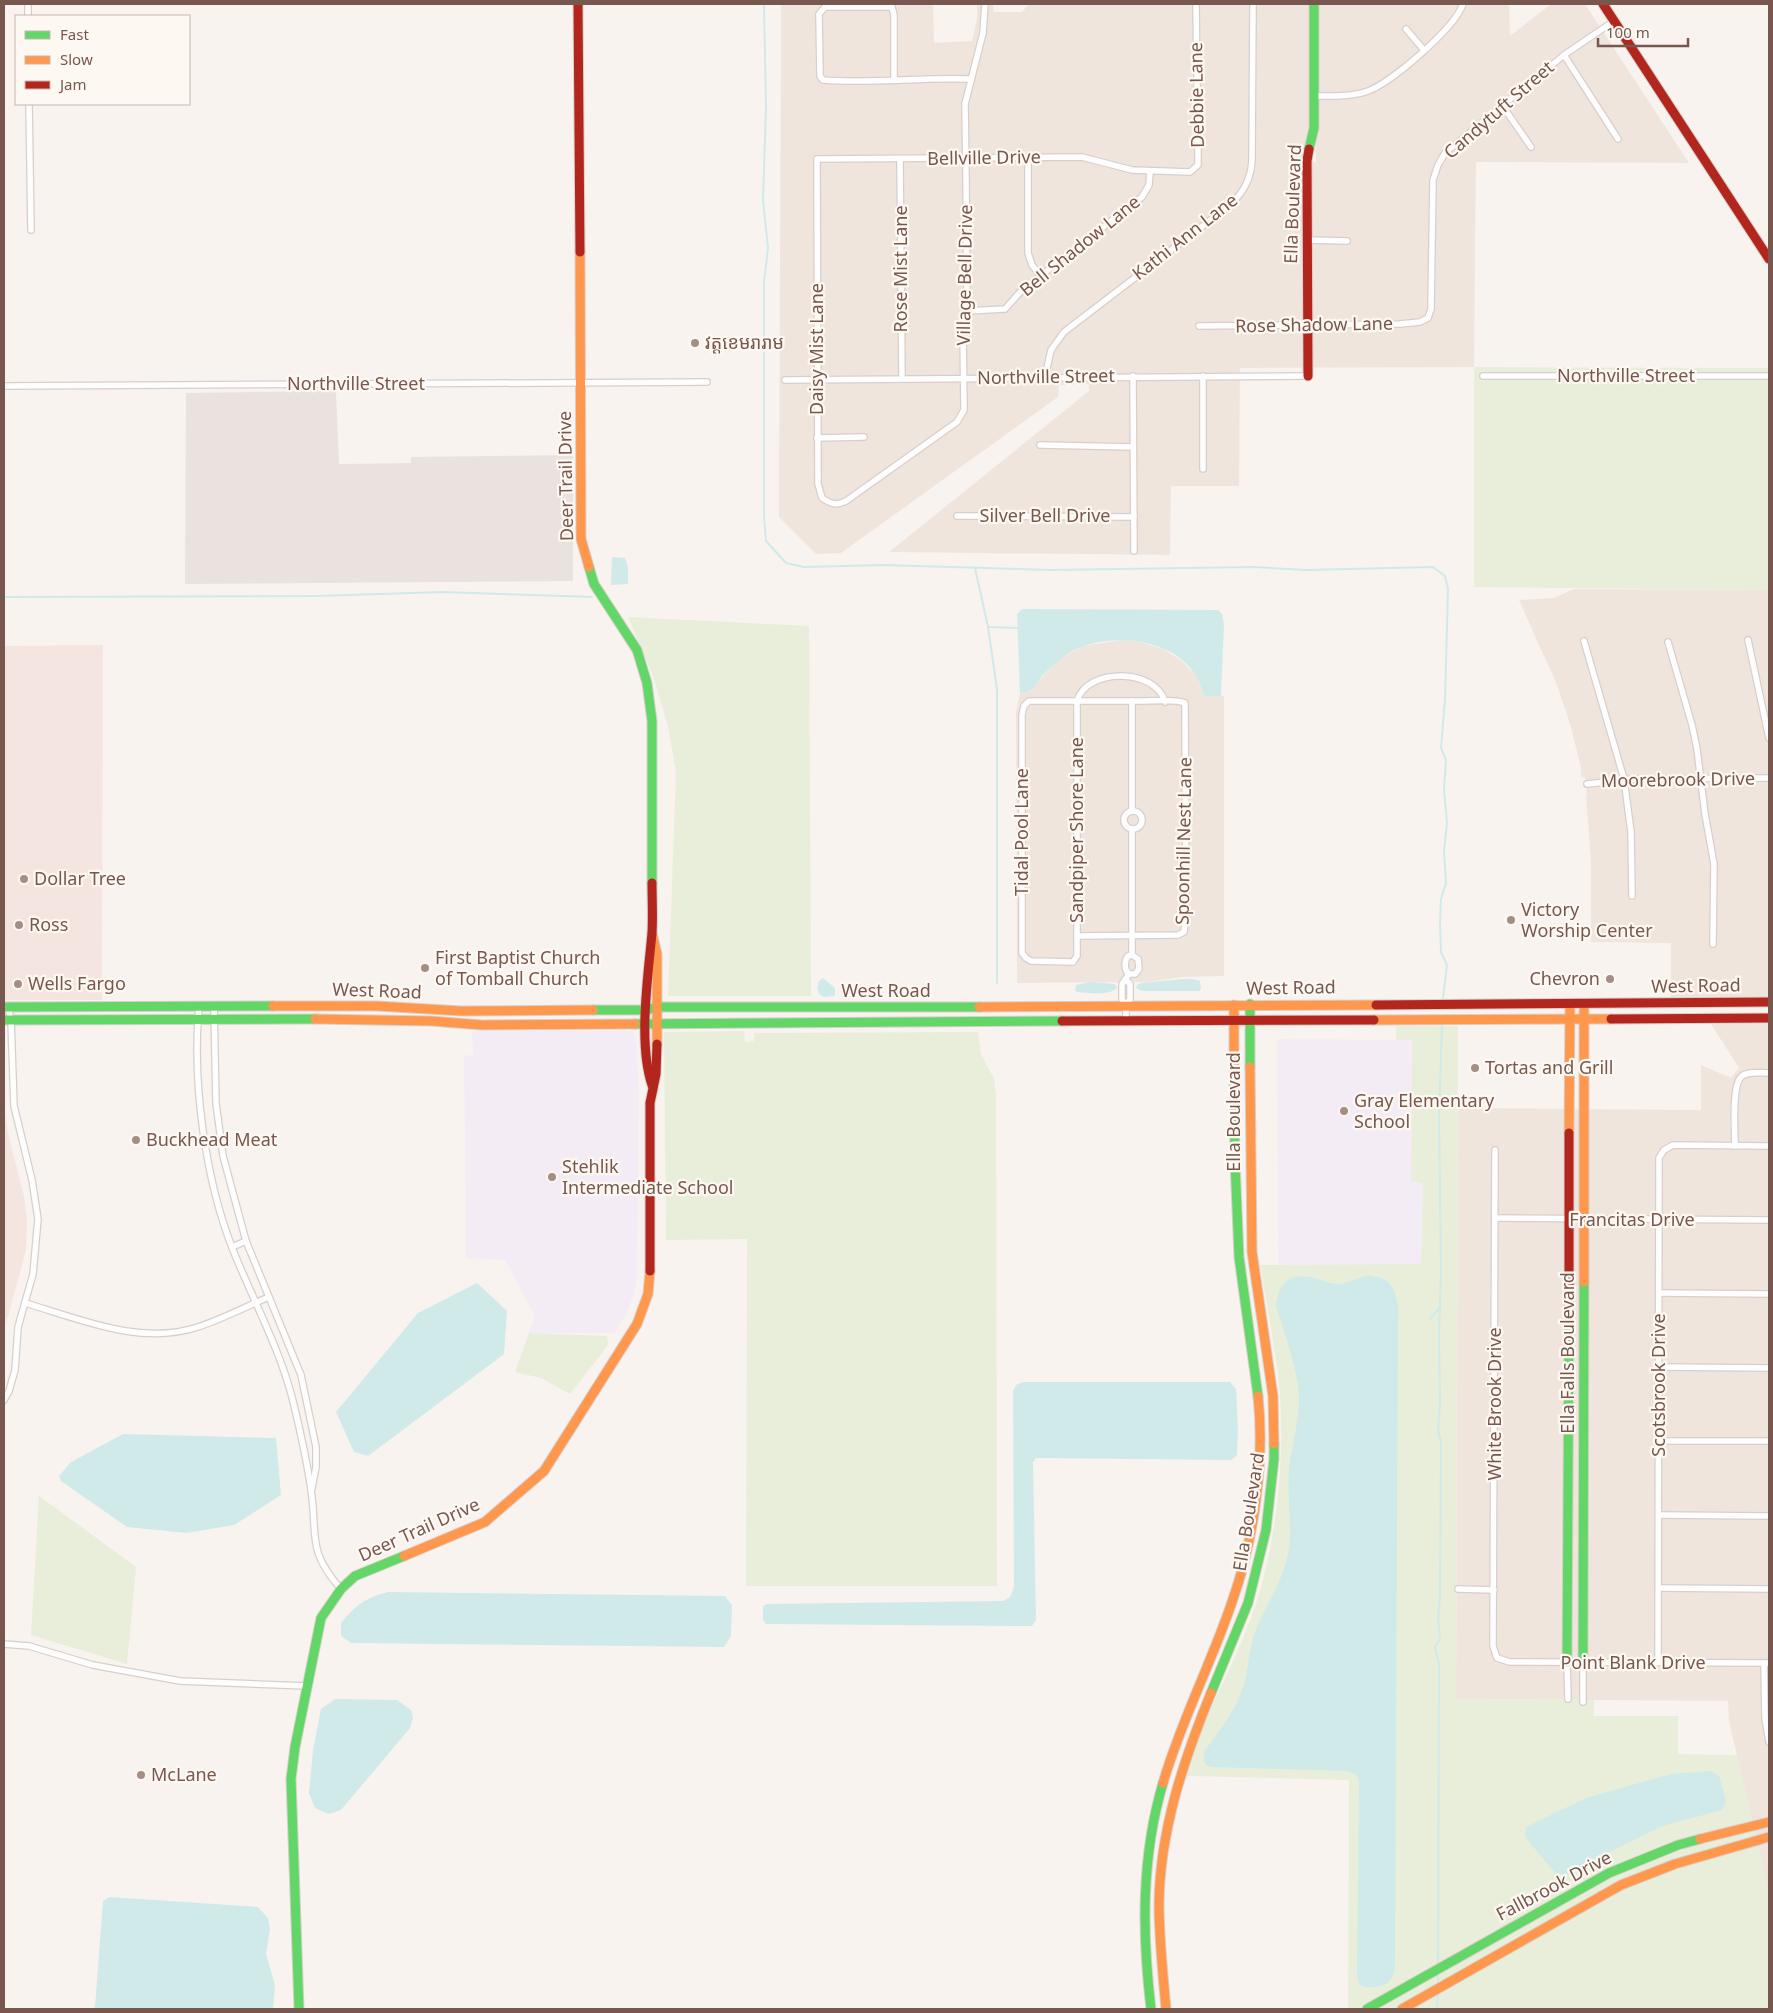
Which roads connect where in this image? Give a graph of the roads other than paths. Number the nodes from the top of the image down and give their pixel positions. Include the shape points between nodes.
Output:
1 (578, 4) edge
2 (985, 4) edge
3 (1196, 4) edge
4 (1253, 4) edge
5 (1314, 4) edge
6 (1463, 4) edge
7 (1603, 4) edge
8 (1614, 21) junction
9 (1406, 29) dead end
10 (1424, 50) junction
11 (1564, 55) junction
12 (970, 79) junction
13 (894, 80) junction
14 (1314, 96) junction
15 (29, 105) edge
16 (1502, 105) junction
17 (1618, 139) dead end
18 (1530, 147) dead end
19 (1028, 156) junction
20 (966, 158) junction
21 (817, 159) joint
22 (900, 159) junction
23 (1150, 172) junction
24 (31, 230) dead end
25 (1307, 240) junction
26 (1347, 241) dead end
27 (1769, 259) edge
28 (1040, 275) junction
29 (967, 311) junction
30 (1428, 318) joint
31 (1307, 325) junction
32 (1199, 326) dead end
33 (1133, 376) junction
34 (1203, 376) junction
35 (1308, 376) joint
36 (1483, 376) dead end
37 (1769, 376) edge
38 (1045, 377) junction
39 (902, 378) junction
40 (964, 378) junction
41 (817, 379) junction
42 (785, 380) dead end
43 (581, 382) junction
44 (707, 382) dead end
45 (4, 386) edge
46 (864, 437) dead end
47 (818, 438) junction
48 (1040, 446) dead end
49 (1133, 447) junction
50 (1203, 469) dead end
51 (856, 494) joint
52 (957, 516) dead end
53 (1134, 517) junction
54 (1134, 551) dead end
55 (1584, 640) dead end
56 (1748, 640) dead end
57 (1668, 642) dead end
58 (1077, 701) junction
59 (1132, 701) junction
60 (1165, 702) junction
61 (1769, 738) edge
62 (1701, 778) junction
63 (1769, 778) edge
64 (1624, 779) junction
65 (1587, 784) dead end
66 (1132, 811) junction
67 (1132, 829) junction
68 (1632, 896) dead end
69 (652, 933) junction
70 (1077, 936) junction
71 (1132, 936) junction
72 (1713, 944) dead end
73 (1132, 955) junction
74 (1076, 959) joint
75 (1128, 977) junction
76 (1769, 1002) edge
77 (1702, 1003) junction
78 (1250, 1004) junction
79 (1570, 1004) junction
80 (1584, 1004) junction
81 (324, 1005) junction
82 (1126, 1005) junction
83 (1234, 1005) junction
84 (6, 1007) edge
85 (199, 1007) junction
86 (214, 1007) junction
87 (657, 1007) junction
88 (749, 1007) junction
89 (940, 1007) junction
90 (1028, 1007) junction
91 (432, 1009) junction
92 (647, 1010) junction
93 (539, 1011) junction
94 (1703, 1018) junction
95 (1769, 1018) edge
96 (198, 1019) junction
97 (214, 1019) junction
98 (324, 1019) junction
99 (1570, 1019) junction
100 (1584, 1019) junction
101 (8, 1020) edge
102 (1029, 1020) junction
103 (1234, 1020) junction
104 (1250, 1020) junction
105 (431, 1021) junction
106 (939, 1021) junction
107 (647, 1022) junction
108 (657, 1022) junction
109 (750, 1022) junction
110 (1126, 1022) junction
111 (539, 1023) junction
112 (1769, 1073) edge
113 (652, 1085) junction
114 (1735, 1146) junction
115 (1769, 1146) edge
116 (1235, 1149) junction
117 (1250, 1149) junction
118 (1495, 1150) dead end
119 (1496, 1218) junction
120 (1569, 1220) junction
121 (1584, 1220) junction
122 (1658, 1220) junction
123 (1769, 1220) edge
124 (246, 1241) junction
125 (232, 1247) junction
126 (1253, 1254) junction
127 (1239, 1257) junction
128 (1659, 1293) junction
129 (1769, 1294) edge
130 (269, 1297) junction
131 (25, 1303) junction
132 (255, 1303) junction
133 (1660, 1367) junction
134 (1769, 1368) edge
135 (1569, 1384) junction
136 (1584, 1384) junction
137 (4, 1400) edge
138 (1659, 1441) junction
139 (1769, 1441) edge
140 (312, 1491) junction
141 (1255, 1499) junction
142 (1270, 1501) junction
143 (1569, 1514) junction
144 (1584, 1514) junction
145 (1659, 1516) junction
146 (1769, 1516) edge
147 (1658, 1588) junction
148 (341, 1589) junction
149 (1458, 1589) dead end
150 (1769, 1589) edge
151 (1494, 1590) junction
152 (4, 1644) edge
153 (1497, 1658) joint
154 (1567, 1662) junction
155 (1583, 1662) junction
156 (1658, 1662) junction
157 (1766, 1664) edge
158 (307, 1686) junction
159 (1568, 1699) dead end
160 (1583, 1702) dead end
161 (1769, 1742) edge
162 (1170, 1759) junction
163 (1184, 1763) junction
164 (1769, 1822) edge
165 (1769, 1837) edge
166 (1646, 1857) junction
167 (1652, 1870) junction
168 (1145, 1890) junction
169 (1160, 1890) junction
170 (1424, 1978) junction
171 (1431, 1993) junction
172 (299, 2009) edge
173 (1150, 2009) edge
174 (1166, 2009) edge
175 (1367, 2009) edge
176 (1402, 2009) edge

1 - 43 main road, Deer Trail Drive
2 - 12 street, Village Bell Drive via 983,33
3 - 23 street, Debbie Lane via 1198,165 1190,172
4 - 38 street, Kathi Ann Lane via 1252,160 1248,183 1226,208 1064,332 1051,350
5 - 14 main road, Ella Boulevard
6 - 10 street via 1442,35
7 - 8 main road
8 - 11 street, Candytuft Street
8 - 27 main road
9 - 10 street
10 - 14 street via 1386,81 1369,90 1352,95
11 - 16 street, Candytuft Street
11 - 17 street
12 - 13 street
12 - 20 street, Village Bell Drive via 965,104
13 - 13 street via 823,80 820,76 819,14 825,7 892,7
14 - 25 main road, Ella Boulevard via 1314,128 1308,161
15 - 24 street
16 - 18 street
16 - 30 street, Candytuft Street via 1445,153 1438,165 1433,186 1431,309
19 - 20 street, Bellville Drive
19 - 23 street, Bellville Drive via 1082,157
19 - 28 street via 1028,253
20 - 22 street, Bellville Drive
20 - 29 street, Village Bell Drive
21 - 22 street, Bellville Drive
21 - 41 street, Daisy Mist Lane
22 - 39 street, Rose Mist Lane
23 - 28 street, Bell Shadow Lane via 1149,185 1142,197
25 - 26 street
25 - 31 main road, Ella Boulevard
28 - 29 street, Bell Shadow Lane via 1005,309
29 - 40 street, Village Bell Drive via 963,331
30 - 31 street, Rose Shadow Lane via 1413,324
31 - 32 street, Rose Shadow Lane
31 - 35 main road, Ella Boulevard
33 - 34 street, Northville Street
33 - 38 street, Northville Street
33 - 49 street
34 - 35 street, Northville Street
34 - 50 street
36 - 37 street, Northville Street
38 - 40 street, Northville Street
39 - 40 street, Northville Street
39 - 41 street, Northville Street
40 - 51 street, Village Bell Drive via 964,410 957,422
41 - 42 street, Northville Street
41 - 47 street, Daisy Mist Lane
43 - 44 street, Northville Street
43 - 45 street, Northville Street
43 - 69 main road, Deer Trail Drive via 582,539 594,584 637,650 647,684 652,721
46 - 47 street
47 - 51 street, Daisy Mist Lane via 818,484 822,498 832,505
48 - 49 street
49 - 53 street
52 - 53 street, Silver Bell Drive
53 - 54 street
55 - 64 street
56 - 61 street
57 - 62 street via 1692,725
58 - 59 street
58 - 60 street via 1080,691 1093,682 1119,676 1147,682 1163,694
58 - 70 street, Sandpiper Shore Lane
58 - 74 street, Tidal Pool Lane via 1029,701 1022,714 1022,953 1031,961 1073,962
59 - 60 street
59 - 66 street
60 - 71 street, Spoonhill Nest Lane via 1185,703 1186,928 1178,935
62 - 63 street, Moorebrook Drive
62 - 64 street, Moorebrook Drive
62 - 72 street via 1714,864
64 - 65 street, Moorebrook Drive
64 - 68 street
66 - 67 street via 1125,815 1124,821
66 - 67 street via 1138,813 1142,820 1138,827
67 - 71 street
69 - 87 main road, Deer Trail Drive via 657,954
69 - 92 main road, Deer Trail Drive via 648,955
70 - 71 street, Spoonhill Nest Lane
70 - 74 street, Sandpiper Shore Lane
71 - 73 street
73 - 75 street via 1126,960
73 - 75 street via 1138,959 1139,968
75 - 82 street via 1122,984 1122,1000
76 - 77 main road, West Road
77 - 80 main road, West Road
77 - 94 main road
78 - 79 main road, West Road
78 - 83 main road, West Road
78 - 104 main road, Ella Boulevard
79 - 80 main road, West Road
79 - 99 main road, Ella Falls Boulevard
80 - 100 main road, Ella Falls Boulevard
81 - 86 main road, West Road
81 - 91 main road, West Road
81 - 98 main road
82 - 83 main road, West Road
82 - 90 main road, West Road
82 - 110 street
83 - 103 main road, Ella Boulevard
84 - 85 main road, West Road
84 - 101 street
85 - 86 main road, West Road
85 - 96 street
86 - 97 street
87 - 88 main road, West Road
87 - 92 main road, West Road
87 - 108 main road, Deer Trail Drive
88 - 89 main road, West Road
88 - 109 main road
89 - 90 main road, West Road
89 - 106 main road
90 - 102 main road
91 - 93 main road, West Road
91 - 105 main road
92 - 93 main road, West Road
92 - 107 main road, Deer Trail Drive
93 - 111 main road
94 - 95 main road, West Road
94 - 100 main road, West Road
96 - 97 main road, West Road
96 - 101 main road, West Road
96 - 125 street via 198,1081 203,1130 215,1189
97 - 98 main road, West Road
97 - 124 street via 219,1128 230,1185
98 - 105 main road, West Road
99 - 100 main road, West Road
99 - 104 main road, West Road
99 - 120 main road, Ella Falls Boulevard
100 - 121 main road, Ella Falls Boulevard
101 - 131 street via 14,1106 38,1219 33,1274
102 - 106 main road, West Road
102 - 110 main road, West Road
103 - 104 main road, West Road
103 - 110 main road, West Road
103 - 116 main road, Ella Boulevard
104 - 117 main road, Ella Boulevard
105 - 111 main road, West Road via 482,1025
106 - 109 main road, West Road
107 - 108 main road, West Road
107 - 111 main road, West Road
107 - 113 main road, Deer Trail Drive via 648,1074
108 - 109 main road, West Road
108 - 113 main road, Deer Trail Drive via 658,1052
112 - 114 street via 1750,1073 1737,1081
113 - 148 main road, Deer Trail Drive via 649,1284 640,1317 621,1349 544,1471 485,1522 355,1576
114 - 115 street, Scotsbrook Drive
114 - 122 street, Scotsbrook Drive via 1673,1145 1664,1150 1659,1158
116 - 117 main road
116 - 127 main road, Ella Boulevard
117 - 126 main road, Ella Boulevard
118 - 119 street, White Brook Drive
119 - 120 street, Francitas Drive
119 - 151 street, White Brook Drive
120 - 121 street, Francitas Drive
120 - 135 main road, Ella Falls Boulevard
121 - 122 street, Francitas Drive
121 - 136 main road, Ella Falls Boulevard
122 - 123 street, Francitas Drive
122 - 128 street, Scotsbrook Drive
124 - 125 street
124 - 130 street
125 - 132 street
126 - 127 main road
126 - 142 main road, Ella Boulevard via 1275,1420
127 - 141 main road, Ella Boulevard via 1259,1413
128 - 129 street
128 - 133 street, Scotsbrook Drive
130 - 132 street
130 - 140 street via 301,1375 316,1447
131 - 132 street via 112,1328 153,1334 197,1327
131 - 137 street via 18,1327 15,1370
132 - 140 street via 285,1376
133 - 134 street
133 - 138 street, Scotsbrook Drive
135 - 136 main road
135 - 143 main road, Ella Falls Boulevard
136 - 144 main road, Ella Falls Boulevard
138 - 139 street
138 - 145 street, Scotsbrook Drive
140 - 148 street via 313,1526 320,1562
141 - 142 main road
141 - 162 main road, Ella Boulevard via 1234,1598
142 - 163 main road, Ella Boulevard via 1261,1555 1248,1603
143 - 144 main road
143 - 154 main road, Ella Falls Boulevard
144 - 155 main road, Ella Falls Boulevard
145 - 146 street
145 - 147 street, Scotsbrook Drive
147 - 150 street
147 - 156 street, Scotsbrook Drive
148 - 158 main road, Deer Trail Drive via 321,1618
149 - 151 street
151 - 153 street, White Brook Drive via 1493,1646
152 - 158 street via 29,1646 93,1664 180,1681
153 - 154 street, Point Blank Drive via 1510,1662
154 - 155 street, Point Blank Drive
154 - 159 street, Ella Falls Boulevard
155 - 156 street, Point Blank Drive
155 - 160 street, Ella Falls Boulevard
156 - 157 street, Point Blank Drive
157 - 161 street via 1765,1718
158 - 172 main road, Deer Trail Drive via 291,1778
162 - 163 main road
162 - 168 main road, Ella Boulevard via 1152,1833
163 - 169 main road, Ella Boulevard via 1170,1818
164 - 166 main road, Fallbrook Drive via 1678,1845
165 - 167 main road, Fallbrook Drive
166 - 167 main road
166 - 170 main road, Fallbrook Drive via 1608,1873
167 - 171 main road, Fallbrook Drive
168 - 169 main road
168 - 173 main road, Ella Boulevard via 1144,1927
169 - 174 main road, Ella Boulevard via 1159,1926
170 - 171 main road
170 - 175 main road, Fallbrook Drive
171 - 176 main road, Fallbrook Drive

